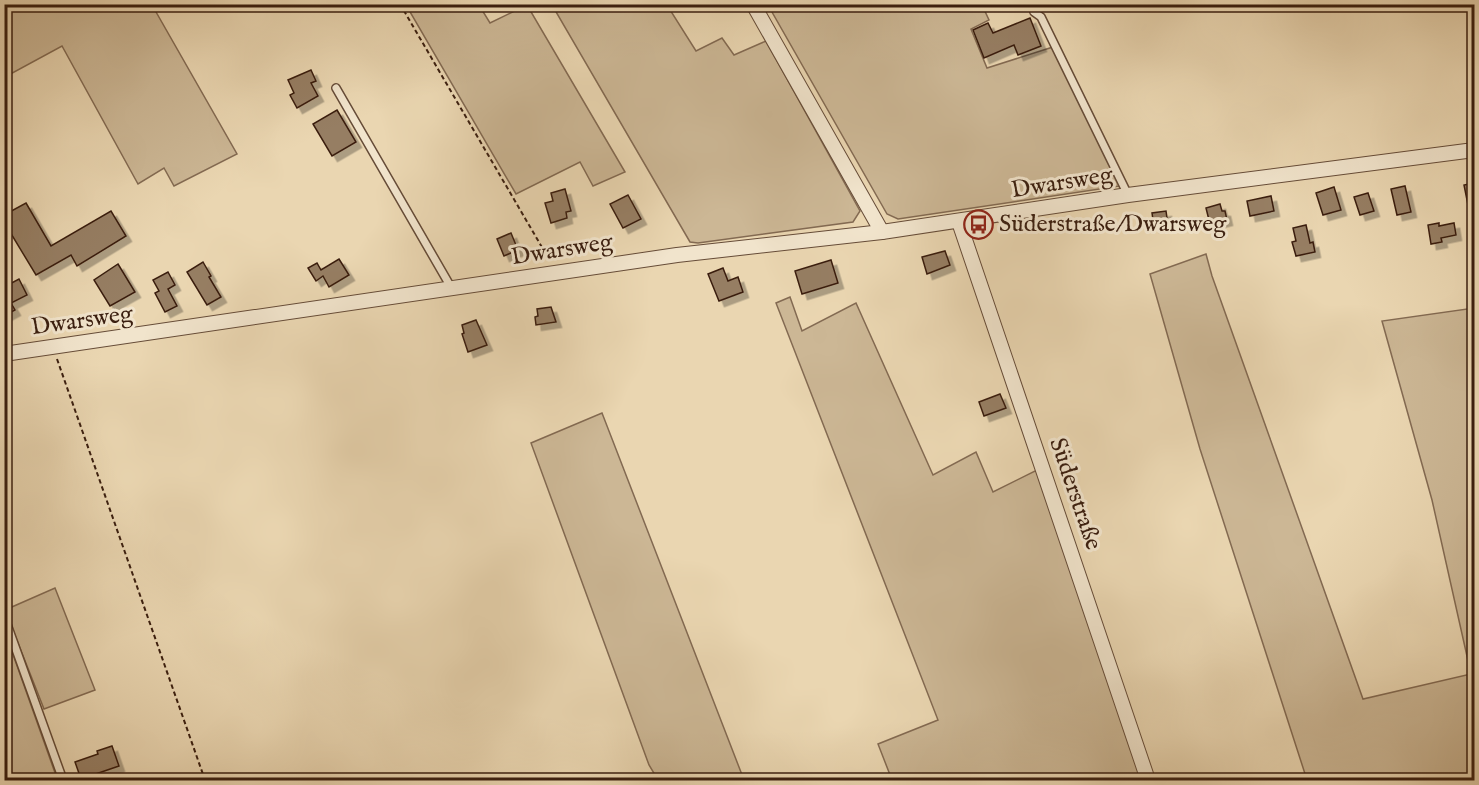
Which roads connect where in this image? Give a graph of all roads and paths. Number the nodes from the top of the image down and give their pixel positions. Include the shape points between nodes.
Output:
1 (400, 4) edge
2 (753, 4) edge
3 (1034, 12) dead end
4 (336, 88) dead end
5 (1474, 150) edge
6 (1128, 195) junction
7 (960, 222) junction
8 (882, 232) junction
9 (558, 274) junction
10 (452, 289) junction
11 (53, 348) junction
12 (4, 354) edge
13 (4, 616) edge
14 (63, 780) edge
15 (205, 780) edge
16 (1148, 780) edge

1 - 9 path
2 - 8 street
3 - 6 lane, Dwarsweg via 1041,17
4 - 10 lane
5 - 6 street, Dwarsweg
6 - 7 street, Dwarsweg
7 - 8 street, Dwarsweg
7 - 16 street, Süderstraße
8 - 9 street, Dwarsweg via 677,255
9 - 10 street, Dwarsweg
10 - 11 street, Dwarsweg
11 - 12 street, Dwarsweg
11 - 15 path
13 - 14 lane

